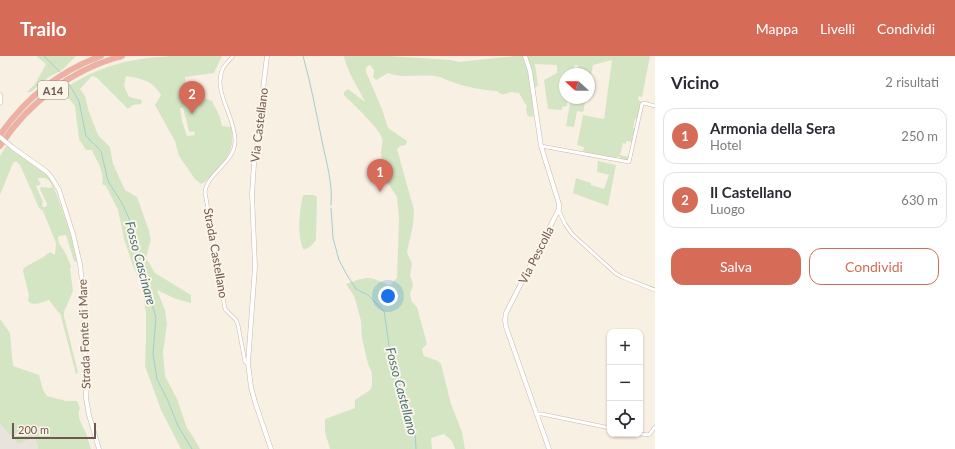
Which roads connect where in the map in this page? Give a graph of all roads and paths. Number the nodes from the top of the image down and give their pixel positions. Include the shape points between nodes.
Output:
1 (100, 56) edge
2 (122, 56) edge
3 (233, 56) edge
4 (267, 56) edge
5 (525, 56) edge
6 (0, 95) edge
7 (0, 103) edge
8 (655, 106) edge
9 (0, 136) edge
10 (0, 146) edge
11 (542, 146) junction
12 (252, 194) joint
13 (559, 211) junction
14 (655, 290) edge
15 (248, 362) junction
16 (536, 414) junction
17 (607, 427) edge
18 (655, 427) edge
19 (643, 434) edge
20 (99, 449) edge
21 (271, 449) edge
22 (549, 449) edge

1 - 9 highway, A14 via 76,67 39,92 17,112
2 - 10 highway, A14 via 87,69 56,87 26,112
3 - 15 street, Strada Castellano via 222,69 221,82 224,101 234,130 235,145 231,155 206,185 205,192 224,302 228,313 238,325 245,362
4 - 12 street, Via Castellano
5 - 11 street via 530,70
6 - 7 street
8 - 11 street via 642,104 629,162
9 - 20 street, Strada Fonte di Mare, bridge via 52,178 59,190 73,234 84,299 86,398
11 - 13 street
12 - 15 street, Strada Castellano via 255,267
13 - 14 street via 572,234 615,273
13 - 16 street, Via Pescolla via 505,320
15 - 21 street, Strada Castellano via 251,387
16 - 17 street
16 - 22 street, Via Pescolla
18 - 19 street via 649,435

